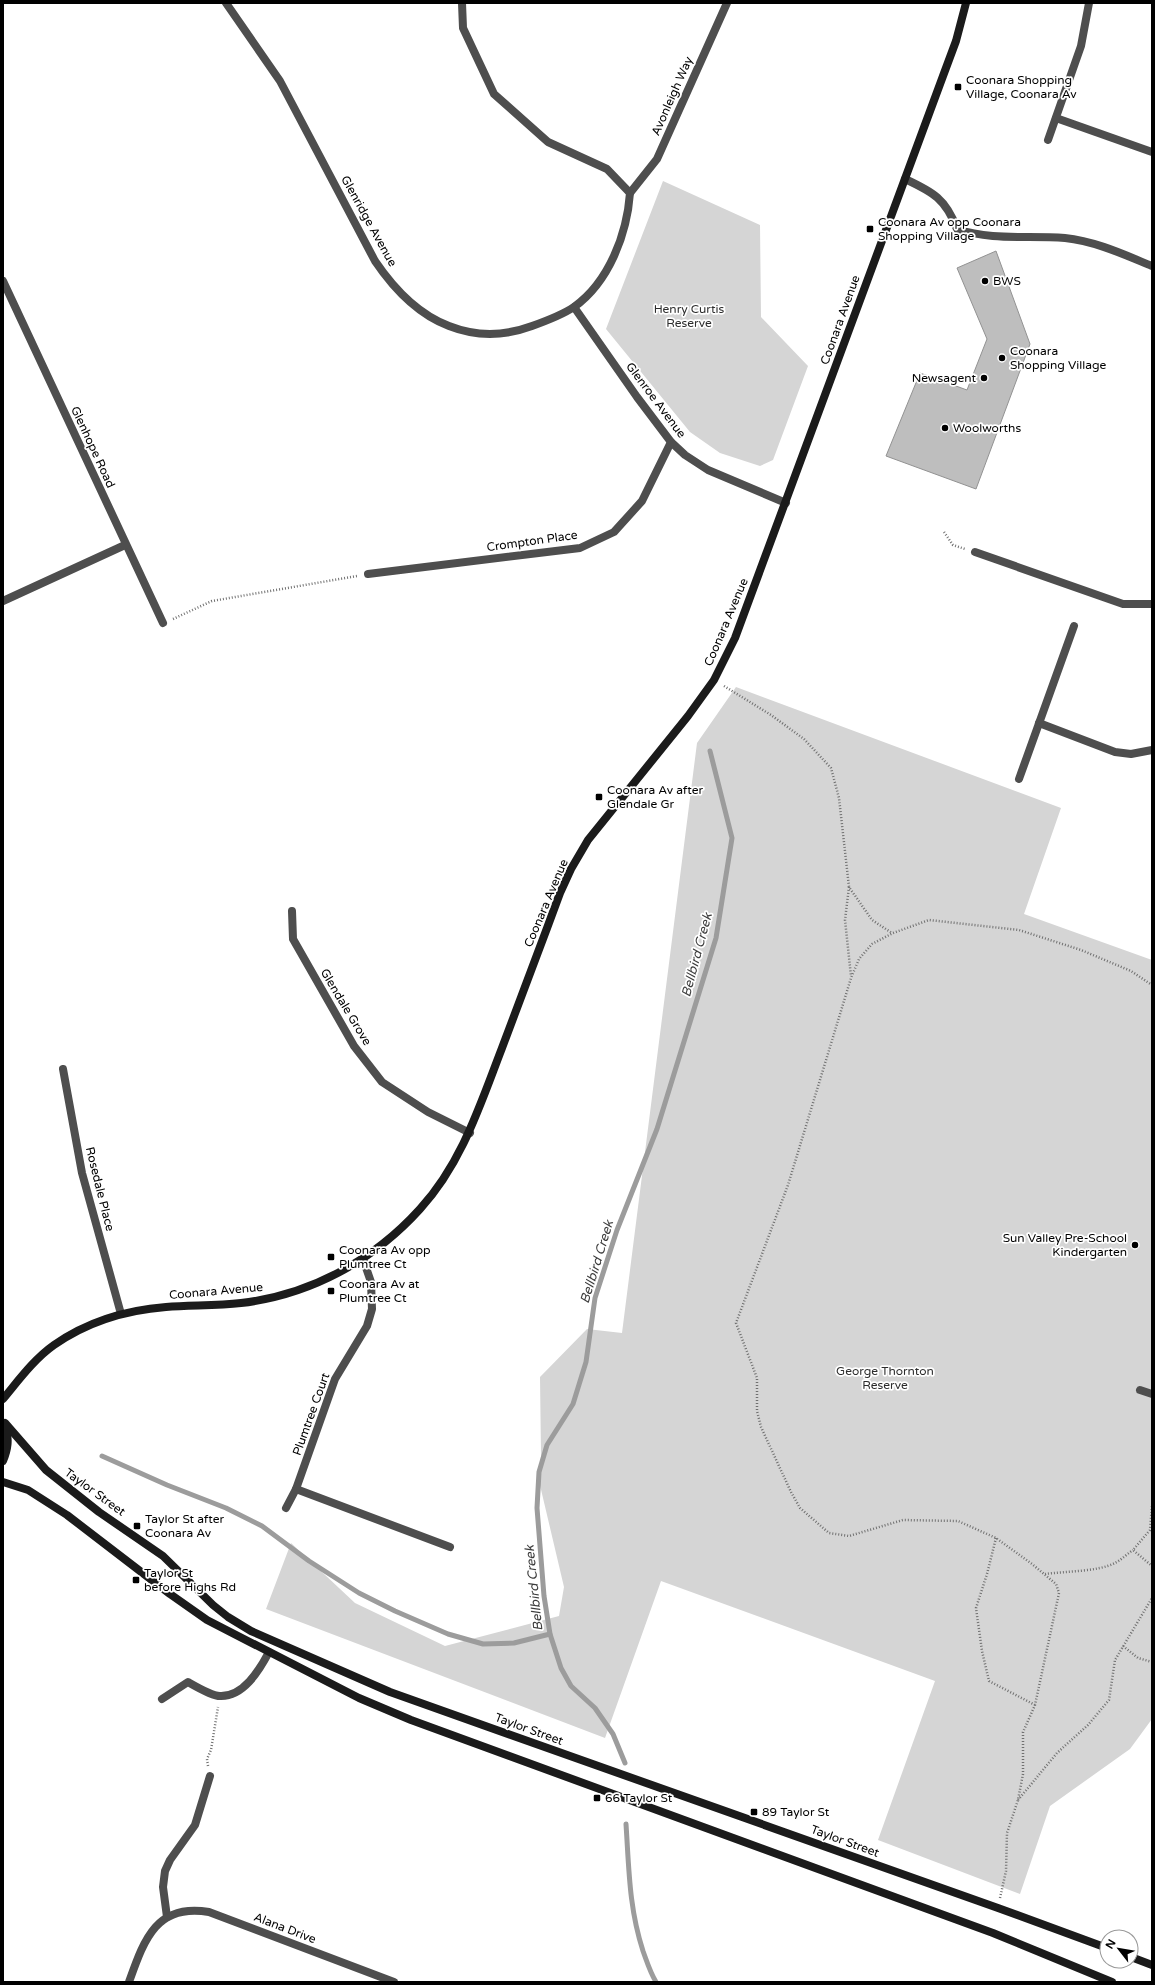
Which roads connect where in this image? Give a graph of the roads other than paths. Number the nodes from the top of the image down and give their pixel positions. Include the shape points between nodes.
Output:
1 (226, 3) edge
2 (462, 3) edge
3 (727, 3) edge
4 (966, 3) edge
5 (1089, 3) edge
6 (1056, 118) junction
7 (1048, 140) dead end
8 (1152, 152) edge
9 (905, 179) junction
10 (630, 193) junction
11 (1152, 266) edge
12 (3, 281) edge
13 (574, 307) junction
14 (671, 442) junction
15 (786, 503) junction
16 (125, 545) junction
17 (975, 552) road end
18 (368, 574) road end
19 (3, 601) edge
20 (1152, 604) edge
21 (163, 624) road end
22 (1074, 626) dead end
23 (1039, 722) junction
24 (1152, 750) edge
25 (1019, 779) dead end
26 (292, 911) dead end
27 (63, 1069) dead end
28 (470, 1133) junction
29 (363, 1258) junction
30 (121, 1314) junction
31 (1140, 1390) dead end
32 (1152, 1394) edge
33 (3, 1399) edge
34 (4, 1422) edge
35 (3, 1461) edge
36 (3, 1482) edge
37 (296, 1489) junction
38 (286, 1508) dead end
39 (450, 1547) dead end
40 (269, 1652) junction
41 (162, 1699) dead end
42 (210, 1776) road end
43 (167, 1917) junction
44 (1099, 1945) edge
45 (1139, 1960) edge
46 (1152, 1965) edge
47 (129, 1982) edge
48 (394, 1982) edge
49 (1112, 1982) edge

1 - 13 street, Glenridge Avenue via 280,81 375,261 393,286 416,308 449,326 483,335 516,332
2 - 10 street via 463,28 494,94 548,142 607,169
3 - 10 street, Avonleigh Way via 657,159
4 - 9 street, Coonara Avenue via 956,41
5 - 6 street via 1081,46
6 - 7 street
6 - 8 street
9 - 11 street via 931,191 944,202 957,230 996,238 1067,238 1087,242
9 - 15 street, Coonara Avenue
10 - 13 street, Glenridge Avenue via 622,237 612,258 602,275
12 - 16 street, Glenhope Road
13 - 14 street, Glenroe Avenue
14 - 15 street, Glenroe Avenue via 708,470
14 - 18 street, Crompton Place via 642,501 614,532 580,548
15 - 28 street, Coonara Avenue via 735,638 714,680 588,840 571,869
16 - 19 street
16 - 21 street, Glenhope Road
17 - 20 street via 1123,604
22 - 23 street
23 - 24 street via 1119,753 1131,754
23 - 25 street
26 - 28 street, Glendale Grove via 293,939 354,1046 382,1082 428,1112
27 - 30 street, Rosedale Place via 82,1173
28 - 29 street, Coonara Avenue via 440,1184 420,1209 398,1231
29 - 30 street, Coonara Avenue via 330,1278 273,1298 240,1303 165,1307
29 - 37 street, Plumtree Court via 371,1282 372,1309 367,1326 335,1379
30 - 33 street, Coonara Avenue via 95,1323 54,1345
31 - 32 street
34 - 35 street via 8,1436
34 - 44 street, Taylor Street via 46,1470 99,1512 152,1547 213,1605 252,1631 390,1692
36 - 40 street via 28,1490 67,1515 207,1620
37 - 38 street, Plumtree Court
37 - 39 street
40 - 41 street via 259,1670 237,1692 219,1696 188,1682
40 - 49 street via 359,1698 411,1720 993,1934
42 - 43 street via 195,1825 170,1860 166,1871 163,1887
43 - 47 street, Alana Drive via 151,1930
43 - 48 street, Alana Drive via 195,1910 209,1912
45 - 46 street

